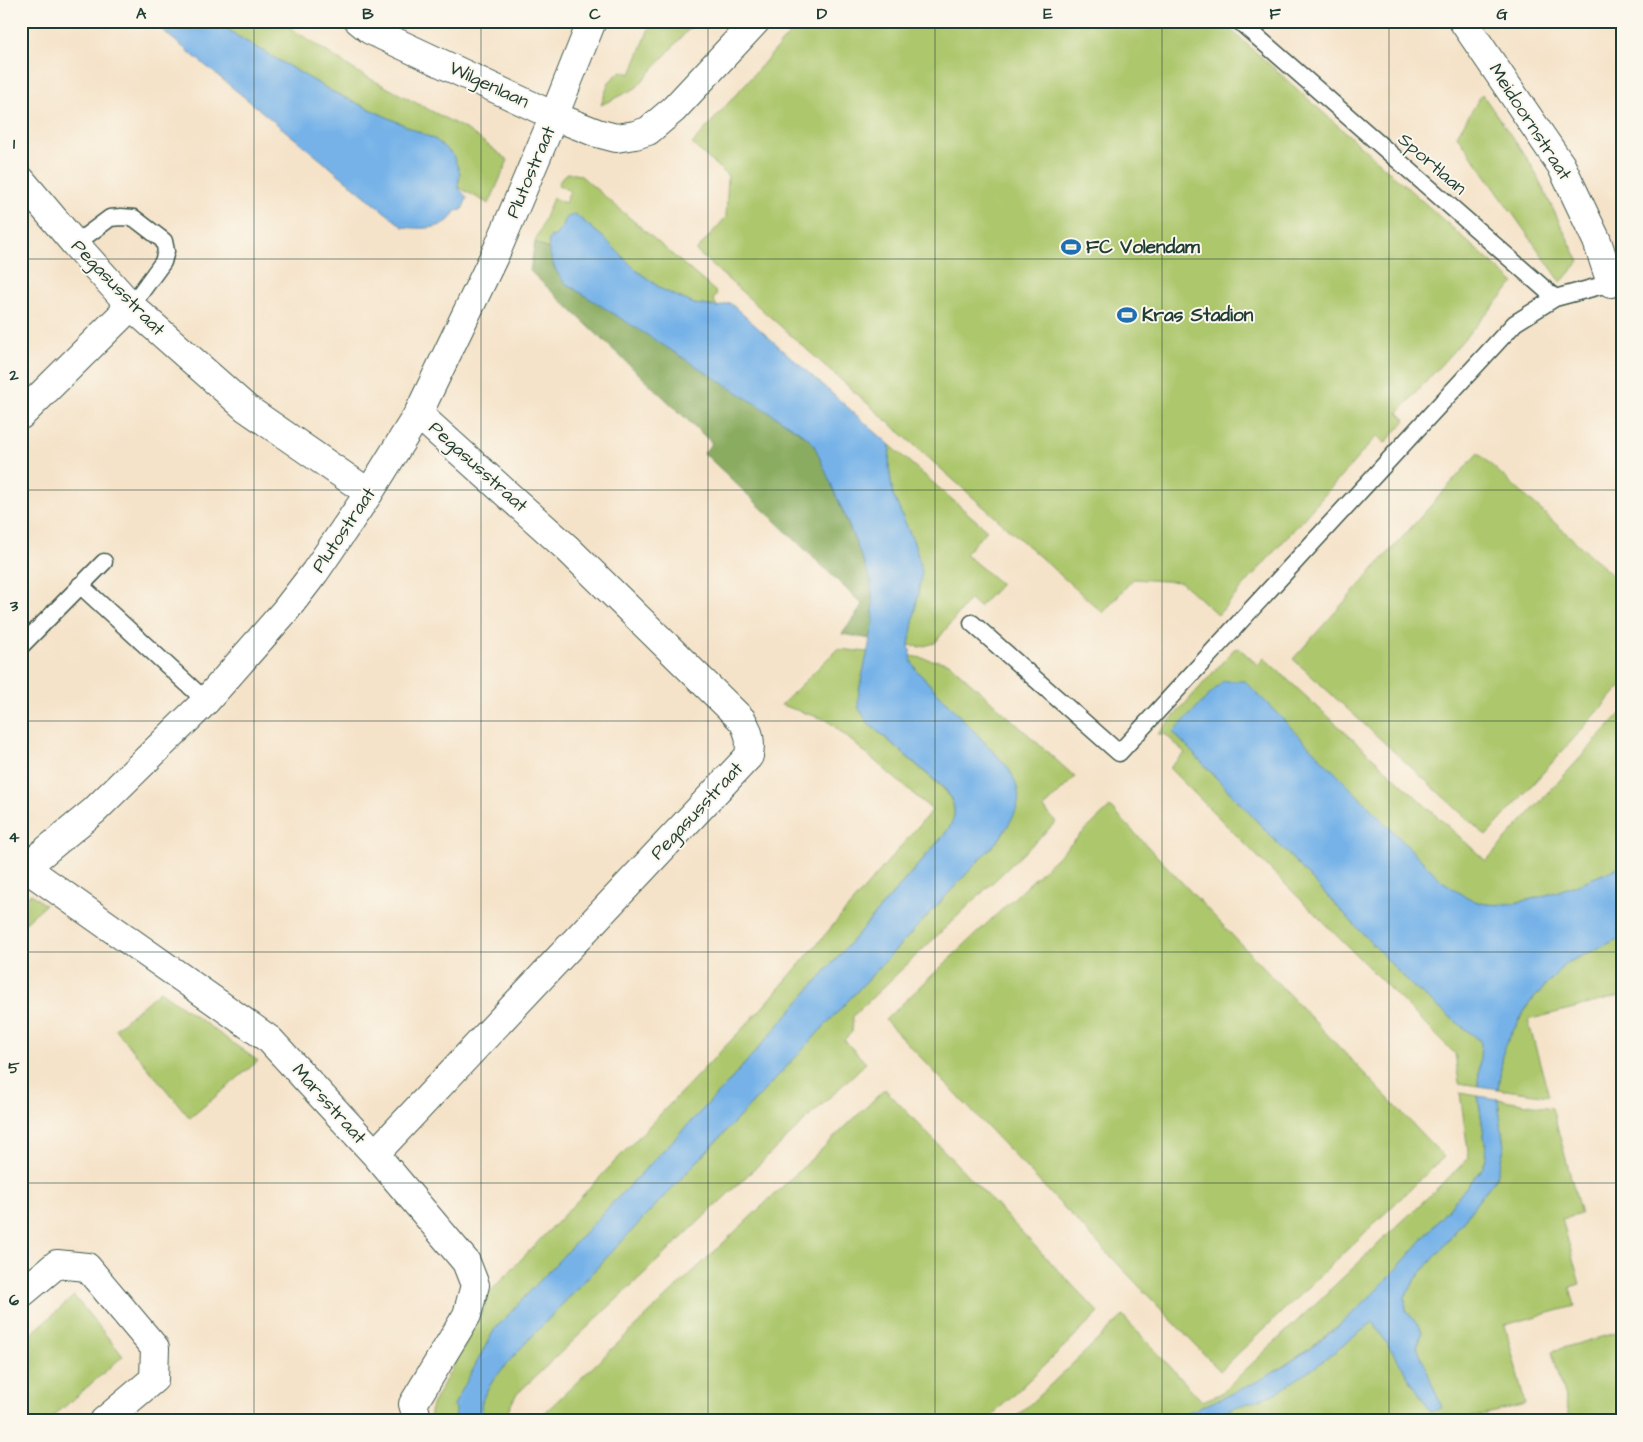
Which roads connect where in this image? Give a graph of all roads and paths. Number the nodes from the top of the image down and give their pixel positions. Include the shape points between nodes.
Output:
1 (359, 21) edge
2 (592, 21) edge
3 (756, 21) edge
4 (1239, 21) edge
5 (1463, 21) edge
6 (554, 116) junction
7 (21, 180) edge
8 (75, 244) junction
9 (1616, 282) edge
10 (1555, 298) junction
11 (131, 306) junction
12 (418, 414) junction
13 (21, 415) edge
14 (369, 494) junction
15 (104, 562) dead end
16 (80, 585) junction
17 (972, 623) dead end
18 (21, 646) edge
19 (206, 701) junction
20 (23, 867) edge
21 (375, 1154) junction
22 (21, 1294) edge
23 (104, 1421) edge
24 (418, 1421) edge

1 - 6 street, Wilgenlaan via 370,30
2 - 6 street, Plutostraat
3 - 6 street, Wilgenlaan via 674,109 648,131 616,138
4 - 10 lane, Sportlaan
5 - 9 street, Meidoornstraat via 1561,165
6 - 12 street, Plutostraat via 498,248
7 - 8 street, Pegasusstraat
8 - 11 street, Pegasusstraat
8 - 11 lane via 110,218 121,216 134,218 164,241 163,262
9 - 10 lane
10 - 17 lane via 1514,323 1119,753
11 - 13 street
11 - 14 street, Pegasusstraat via 246,408
12 - 14 street, Plutostraat
12 - 21 street, Pegasusstraat via 568,549 742,720 751,744 749,756
14 - 19 street, Plutostraat via 285,611
15 - 16 lane
16 - 18 lane
16 - 19 lane
19 - 20 street, Plutostraat via 94,811
20 - 21 street, Marsstraat via 270,1040
21 - 24 street, Marsstraat via 466,1262 475,1285 467,1315 413,1404
22 - 23 street via 58,1264 88,1267 155,1348 154,1379

